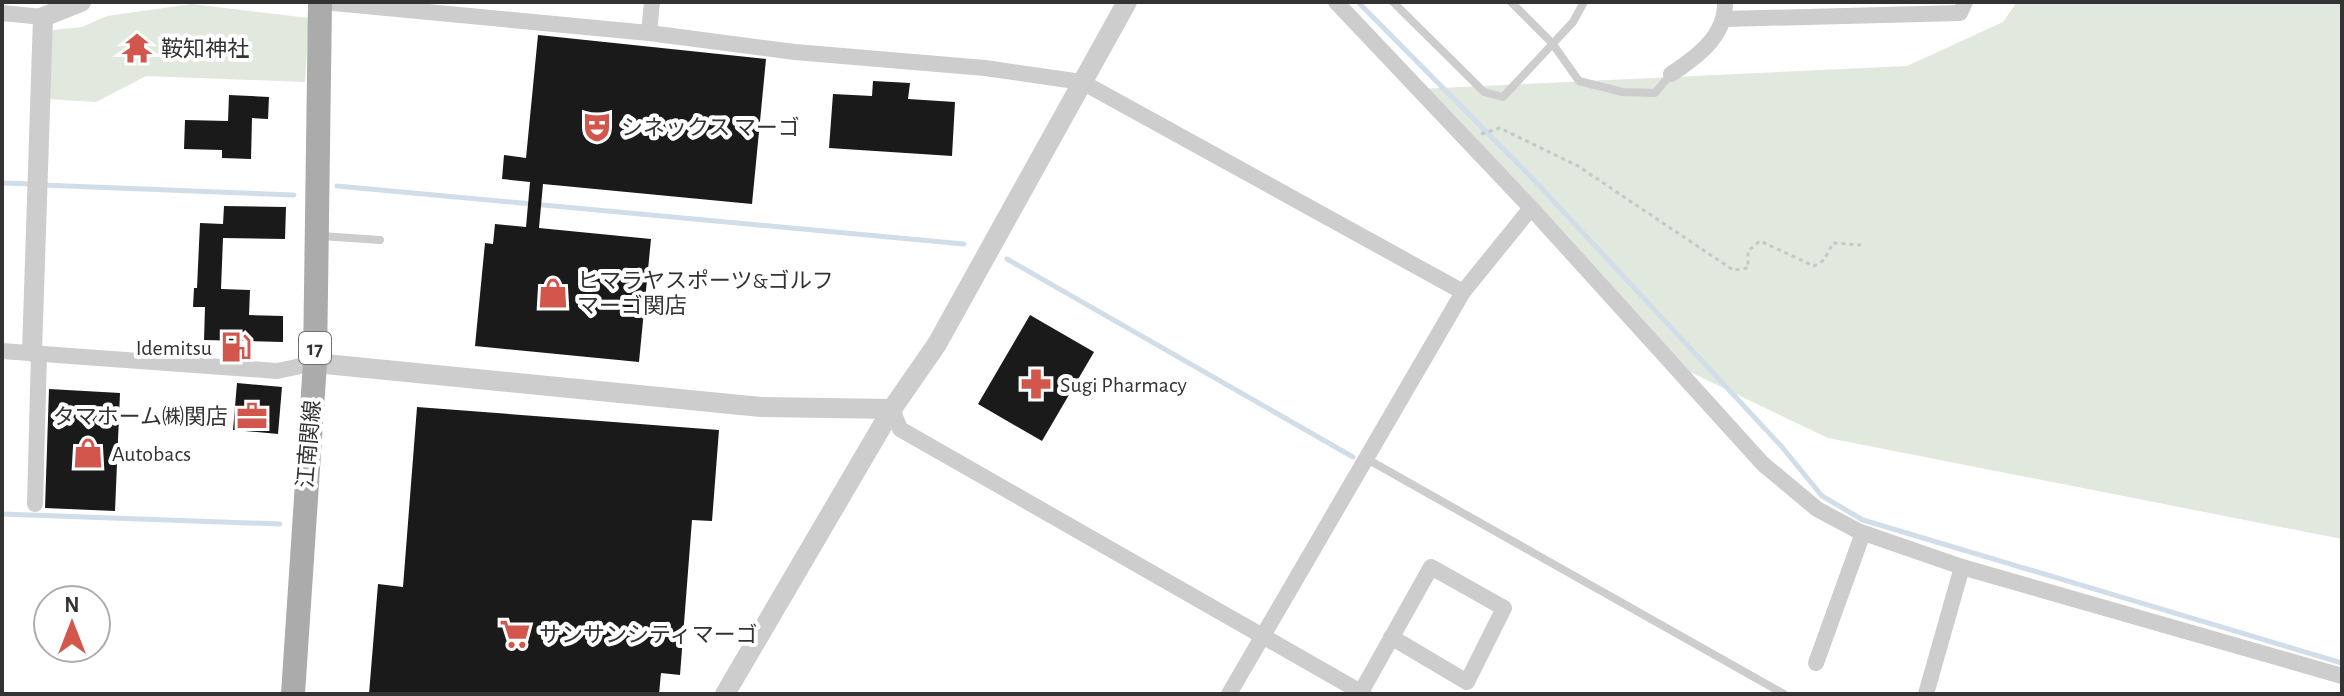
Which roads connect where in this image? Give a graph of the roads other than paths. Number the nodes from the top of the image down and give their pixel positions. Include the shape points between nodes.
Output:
1 (81, 2) edge
2 (321, 2) edge
3 (652, 2) edge
4 (1127, 2) edge
5 (1336, 2) edge
6 (1393, 2) edge
7 (1511, 2) edge
8 (1584, 2) edge
9 (1965, 2) edge
10 (1725, 10) edge
11 (2, 13) edge
12 (43, 17) junction
13 (649, 33) junction
14 (1552, 43) junction
15 (1671, 74) joint
16 (1082, 82) junction
17 (1531, 208) junction
18 (317, 236) junction
19 (380, 240) dead end
20 (1463, 292) junction
21 (2, 351) edge
22 (36, 353) junction
23 (315, 363) junction
24 (892, 409) junction
25 (1366, 458) junction
26 (35, 504) dead end
27 (1863, 533) junction
28 (1962, 567) junction
29 (1262, 636) junction
30 (1391, 637) junction
31 (1816, 663) dead end
32 (2342, 676) edge
33 (1362, 693) edge
34 (293, 694) edge
35 (725, 694) edge
36 (1229, 694) edge
37 (1784, 694) edge
38 (1926, 694) edge

1 - 12 street
2 - 13 street
2 - 18 main road, 江南関線 / 17
3 - 13 street
4 - 16 street
5 - 17 street
6 - 14 lane via 1484,92 1503,97
7 - 14 lane
8 - 14 lane
9 - 10 street via 1960,13
10 - 15 street via 1701,55
11 - 12 street
12 - 22 street
13 - 16 street
14 - 15 lane via 1579,81 1622,92 1655,93
16 - 20 street
16 - 24 street via 937,344
17 - 20 street
17 - 27 street via 1763,464 1817,509
18 - 19 lane
18 - 23 main road, 江南関線 / 17
20 - 25 street
21 - 22 street
22 - 23 street via 277,371
22 - 26 street
23 - 24 street via 761,407
23 - 34 main road, 江南関線 / 17
24 - 29 street via 900,429
24 - 35 street
25 - 29 street
25 - 37 lane
27 - 28 street
27 - 31 street
28 - 32 street
28 - 38 street
29 - 33 street
29 - 36 street
30 - 30 street via 1431,567 1504,608 1467,682
30 - 33 street

